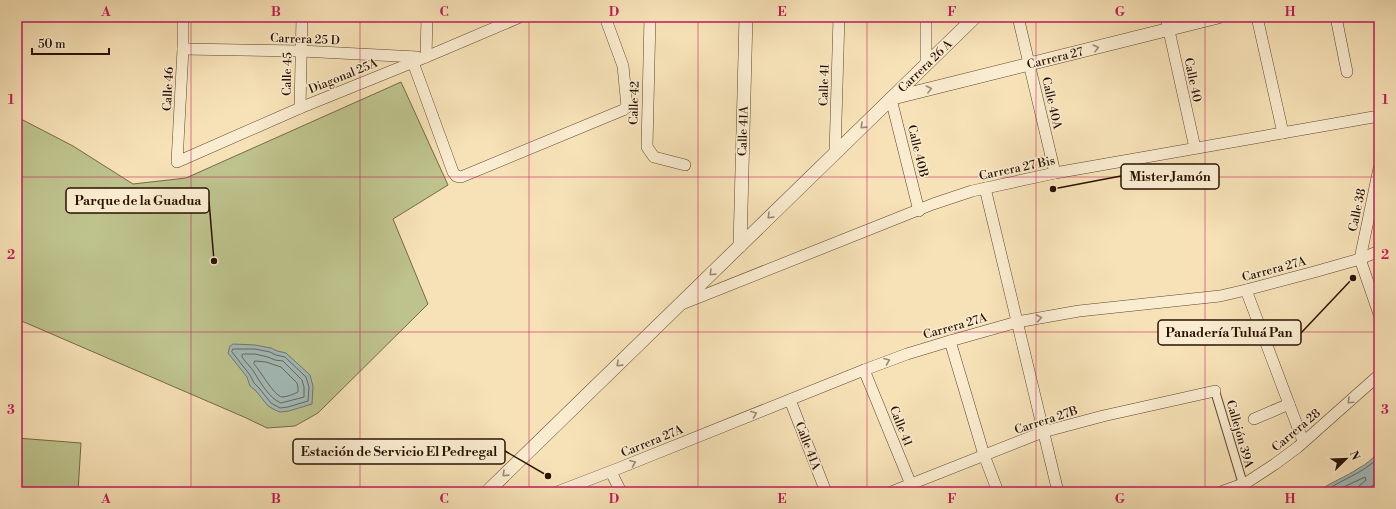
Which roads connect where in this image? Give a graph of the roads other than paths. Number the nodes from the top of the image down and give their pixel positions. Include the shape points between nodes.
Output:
1 (183, 17) edge
2 (302, 17) edge
3 (427, 17) edge
4 (520, 17) edge
5 (604, 17) edge
6 (650, 17) edge
7 (746, 17) edge
8 (839, 17) edge
9 (926, 17) edge
10 (975, 17) edge
11 (1018, 17) edge
12 (1166, 17) edge
13 (1218, 17) edge
14 (1257, 17) edge
15 (1336, 17) edge
16 (504, 20) edge
17 (1169, 30) junction
18 (183, 49) junction
19 (301, 51) junction
20 (426, 57) junction
21 (411, 60) junction
22 (1029, 64) junction
23 (926, 65) junction
24 (1347, 72) dead end
25 (891, 99) junction
26 (300, 108) junction
27 (1379, 116) edge
28 (1283, 133) junction
29 (1195, 148) junction
30 (835, 153) junction
31 (176, 162) joint
32 (684, 164) dead end
33 (1379, 168) edge
34 (1055, 173) junction
35 (985, 188) junction
36 (919, 211) junction
37 (740, 246) junction
38 (1379, 251) edge
39 (1360, 259) junction
40 (1246, 290) junction
41 (678, 306) junction
42 (1379, 314) edge
43 (1017, 322) junction
44 (950, 341) junction
45 (864, 370) junction
46 (1379, 375) edge
47 (1215, 391) joint
48 (790, 400) junction
49 (1288, 404) junction
50 (1254, 419) dead end
51 (1043, 432) junction
52 (1303, 441) junction
53 (984, 455) junction
54 (612, 472) junction
55 (1243, 484) junction
56 (912, 488) edge
57 (490, 490) edge
58 (557, 492) edge
59 (621, 492) edge
60 (826, 492) edge
61 (891, 492) edge
62 (998, 492) edge
63 (1058, 492) edge
64 (1221, 492) edge

1 - 18 street, Calle 46
2 - 19 street, Calle 45
3 - 20 street
4 - 16 street, Diagonal 25A
5 - 21 street via 623,66 627,107 462,177 456,176 453,172
6 - 32 street, Calle 42 via 647,147 654,157
7 - 37 street, Calle 41A
8 - 30 street, Calle 41
9 - 23 street
10 - 23 street, Carrera 26 A
11 - 22 street, Calle 40A
12 - 17 street, Calle 40
13 - 17 street, Carrera 27
14 - 28 street
15 - 24 street
16 - 20 street, Diagonal 25A
22 -> 17 street, Carrera 27
17 - 29 street, Calle 40
18 - 19 street, Carrera 25 D
18 - 31 street, Calle 46
19 - 21 street, Carrera 25 D
19 - 26 street, Calle 45
20 - 21 street, Diagonal 25A
21 - 26 street, Diagonal 25A
25 -> 22 street, Carrera 27
22 - 34 street, Calle 40A
23 - 25 street, Carrera 26 A
25 -> 30 street, Carrera 26 A
25 - 36 street, Calle 40B
26 - 31 street, Diagonal 25A
27 - 28 street, Carrera 27 Bis
28 - 29 street, Carrera 27 Bis
29 - 34 street, Carrera 27 Bis
30 -> 37 street, Carrera 26 A
33 - 39 street, Calle 38
34 - 35 street, Carrera 27 Bis
35 - 36 street, Carrera 27 Bis via 953,197
35 - 43 street
36 - 41 street, Carrera 27 Bis
37 -> 41 street, Carrera 26 A
38 - 39 street, Carrera 27A
39 - 40 street, Carrera 27A
39 - 42 street
43 -> 40 street, Carrera 27A via 1086,310 1220,296
40 - 49 street
41 -> 57 street, Carrera 26 A
43 - 44 street, Carrera 27A
43 - 51 street
45 -> 44 street, Carrera 27A
44 - 53 street
45 - 48 street, Carrera 27A
45 - 56 street, Calle 41
46 -> 52 street, Carrera 28
47 - 51 street, Carrera 27B
47 - 55 street, Callejón 39A
54 -> 48 street, Carrera 27A
48 - 60 street, Calle 41A
49 - 50 street
49 - 52 street
51 - 53 street, Carrera 27B
51 - 63 street
52 - 55 street, Carrera 28 via 1275,464
53 - 56 street, Carrera 27B
53 - 62 street
54 - 58 street, Carrera 27A
54 - 59 street
55 - 64 street, Carrera 28
56 - 61 street, Carrera 27B

